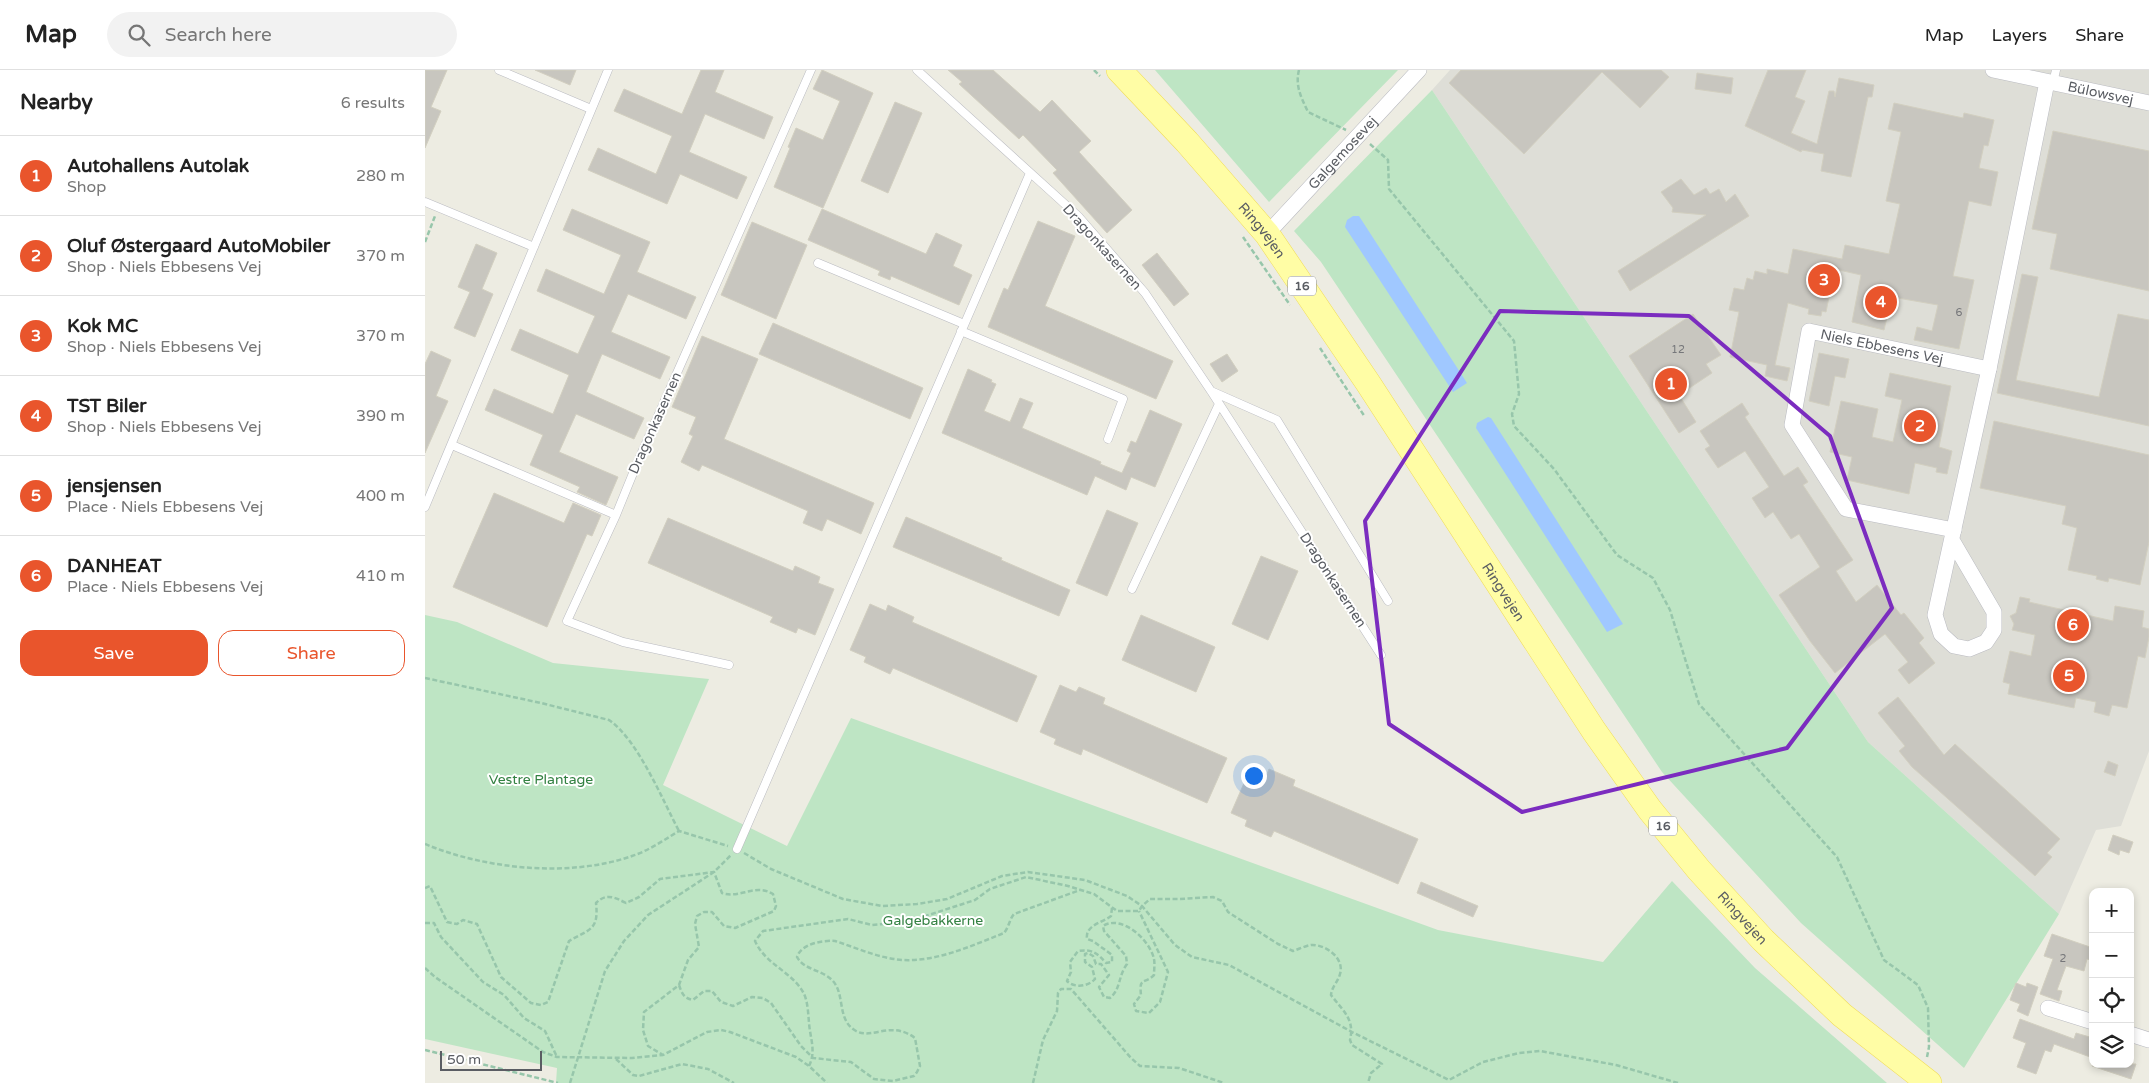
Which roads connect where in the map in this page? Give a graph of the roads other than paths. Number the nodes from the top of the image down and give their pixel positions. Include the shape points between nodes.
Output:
1 (499, 70) edge
2 (608, 70) edge
3 (811, 70) edge
4 (917, 70) edge
5 (1119, 70) edge
6 (1419, 70) edge
7 (1993, 70) edge
8 (2052, 78) edge
9 (2149, 103) edge
10 (591, 109) junction
11 (1029, 173) junction
12 (425, 202) edge
13 (1267, 234) junction
14 (534, 247) junction
15 (818, 263) dead end
16 (963, 327) junction
17 (1989, 369) junction
18 (1211, 391) junction
19 (1219, 404) junction
20 (1108, 439) dead end
21 (452, 445) junction
22 (425, 507) edge
23 (616, 515) junction
24 (1953, 535) junction
25 (1132, 589) dead end
26 (1388, 601) dead end
27 (1381, 655) dead end
28 (729, 665) dead end
29 (737, 849) road end
30 (2048, 1008) dead end
31 (2089, 1021) edge
32 (2134, 1035) edge
33 (2149, 1040) edge
34 (1928, 1077) edge

1 - 10 lane
2 - 10 lane
3 - 23 lane, Dragonkasernen
4 - 11 lane, Dragonkasernen
5 - 13 main road, Ringvejen / 16
6 - 13 street, Galgemosevej
7 - 8 street, Bülowsvej
8 - 9 street, Bülowsvej
8 - 17 street
10 - 14 lane
11 - 16 lane
11 - 18 lane, Dragonkasernen via 1078,216 1145,293
12 - 14 lane
13 - 34 main road, Ringvejen / 16 via 1594,731 1650,810 1763,940 1842,1015
14 - 21 lane
15 - 16 lane
16 - 20 lane via 1123,399
16 - 29 lane
17 - 24 street
17 - 24 street, Niels Ebbesens Vej via 1809,331 1792,425 1845,509
18 - 19 lane, Dragonkasernen
18 - 26 lane via 1277,420
19 - 25 lane
19 - 27 lane, Dragonkasernen
21 - 22 lane
21 - 23 lane
23 - 28 lane, Dragonkasernen via 567,621 623,642
24 - 24 street via 1994,612 1994,630 1986,642 1969,649 1954,646 1941,634 1935,615
30 - 31 street
32 - 33 street

